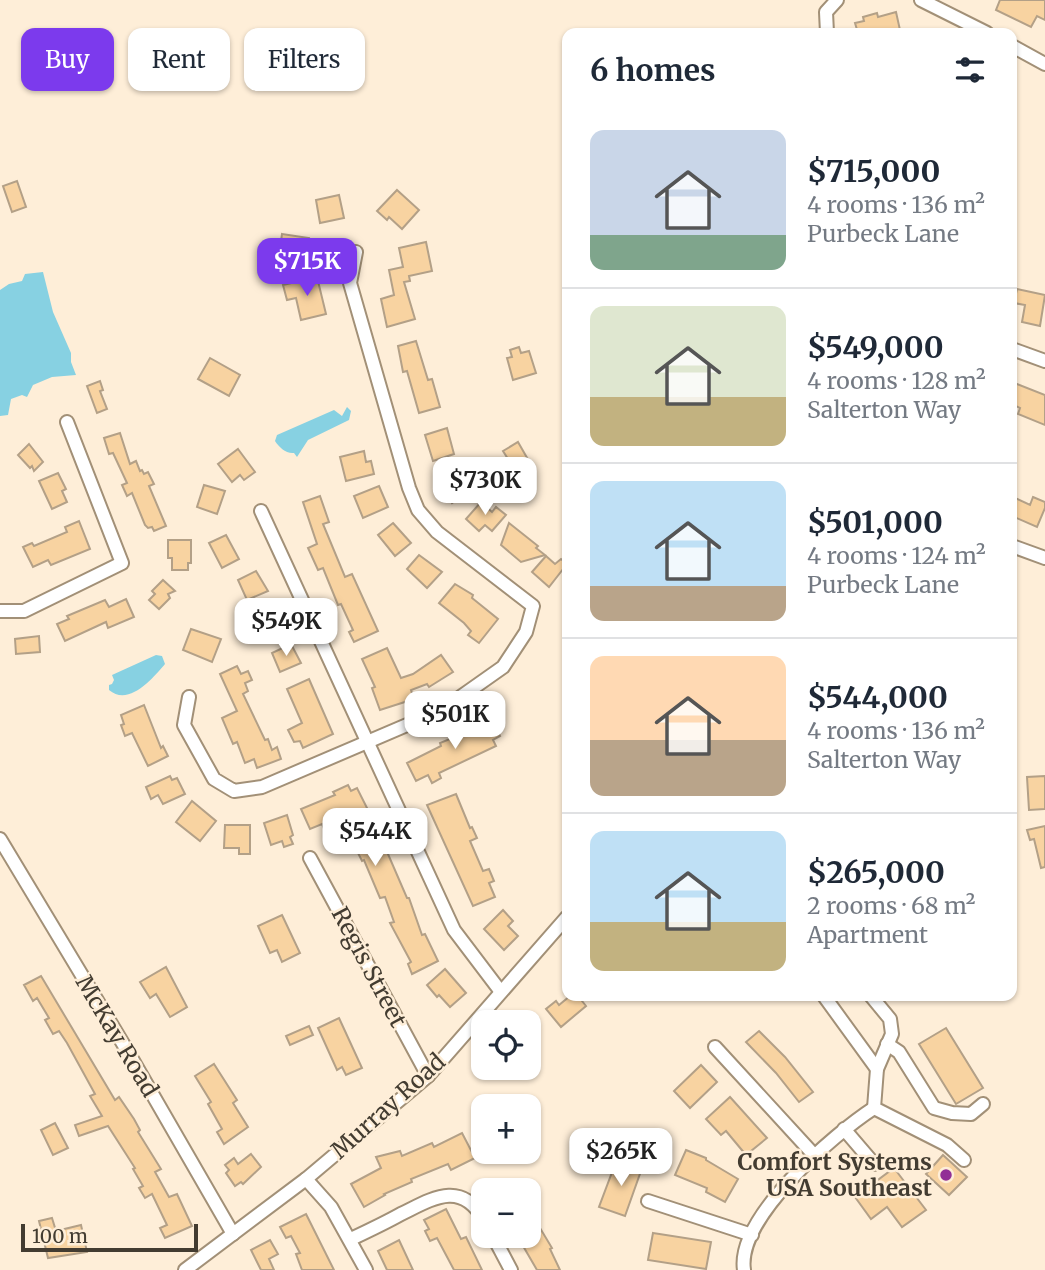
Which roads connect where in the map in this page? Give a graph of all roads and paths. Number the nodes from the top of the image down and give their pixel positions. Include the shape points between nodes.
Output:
1 (837, 0) edge
2 (921, 0) edge
3 (827, 28) edge
4 (977, 28) edge
5 (1017, 49) edge
6 (1045, 64) edge
7 (356, 252) dead end
8 (1017, 351) edge
9 (1045, 361) edge
10 (67, 422) dead end
11 (261, 511) dead end
12 (1017, 548) edge
13 (1045, 558) edge
14 (0, 611) edge
15 (189, 697) dead end
16 (367, 741) junction
17 (0, 839) edge
18 (310, 858) dead end
19 (562, 923) edge
20 (501, 992) junction
21 (828, 1001) edge
22 (875, 1001) edge
23 (887, 1044) junction
24 (715, 1047) dead end
25 (877, 1069) junction
26 (428, 1076) junction
27 (983, 1104) dead end
28 (874, 1108) junction
29 (844, 1129) junction
30 (815, 1156) junction
31 (964, 1160) dead end
32 (874, 1164) dead end
33 (306, 1178) junction
34 (648, 1201) dead end
35 (471, 1203) edge
36 (233, 1234) junction
37 (752, 1235) junction
38 (351, 1239) junction
39 (499, 1248) edge
40 (186, 1270) edge
41 (366, 1270) edge
42 (510, 1270) edge
43 (744, 1270) edge

1 - 3 street via 826,12
2 - 4 street
5 - 6 street
7 - 16 street via 350,283 418,510 437,532 533,606 526,632 503,667 442,710
8 - 9 street
10 - 14 street via 122,563 24,611
11 - 16 street
12 - 13 street
15 - 16 street via 184,725 214,779 234,791 262,788
16 - 20 street via 454,930
17 - 36 street, McKay Road
18 - 26 street, Regis Street
19 - 20 street, Murray Road
20 - 26 street, Murray Road
21 - 25 street
22 - 23 street via 890,1019
23 - 25 street
23 - 27 street via 899,1052 934,1108 971,1114
24 - 30 street
25 - 28 street
26 - 33 street, Murray Road
28 - 29 street
28 - 31 street via 947,1145
29 - 30 street
29 - 32 street
30 - 37 street via 782,1189
33 - 36 street, Murray Road
33 - 38 street
34 - 37 street
35 - 38 street via 458,1196 439,1196
36 - 40 street, Murray Road
37 - 43 street
38 - 41 street
39 - 42 street

